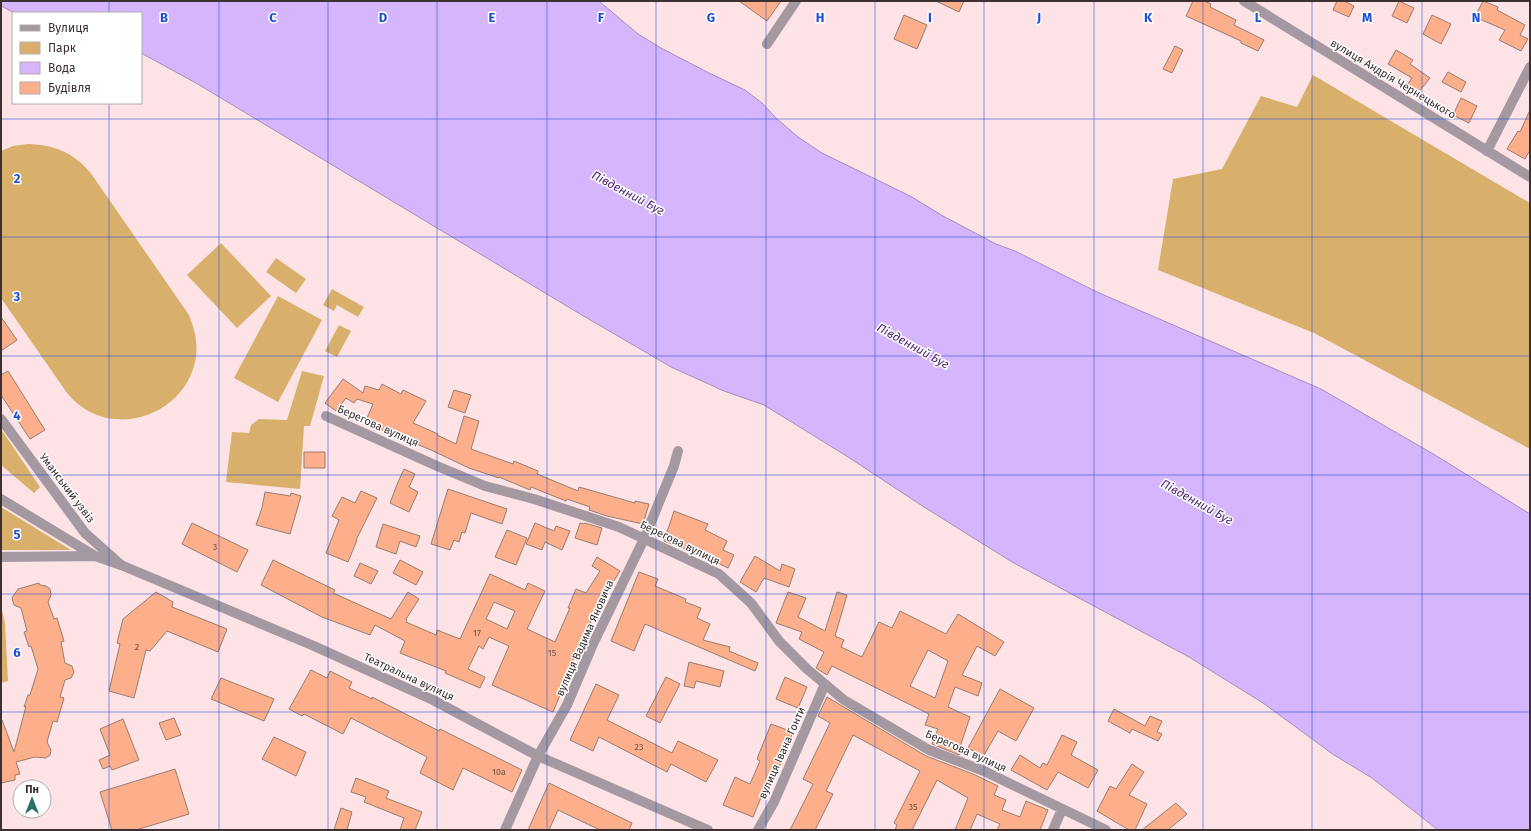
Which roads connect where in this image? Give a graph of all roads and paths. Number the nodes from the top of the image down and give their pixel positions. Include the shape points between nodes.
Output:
1 (796, 1) edge
2 (1244, 1) edge
3 (767, 44) dead end
4 (1530, 67) edge
5 (1487, 151) junction
6 (1530, 177) edge
7 (326, 416) dead end
8 (1, 419) edge
9 (678, 451) dead end
10 (1, 500) edge
11 (644, 539) junction
12 (94, 556) junction
13 (1, 557) edge
14 (121, 565) junction
15 (825, 684) junction
16 (538, 756) junction
17 (1062, 809) junction
18 (505, 830) edge
19 (708, 830) edge
20 (758, 830) edge
21 (1053, 830) edge
22 (1106, 830) edge

1 - 3 street
2 - 5 street, вулиця Андрія Чернецького
4 - 5 street
5 - 6 street, вулиця Андрія Чернецького
7 - 11 street, Берегова вулиця via 485,486 619,527
8 - 14 street, Уманський узвіз via 85,533
9 - 11 street, вулиця Вадима Яновича
10 - 12 street, Театральна вулиця
11 - 15 street, Берегова вулиця via 719,574 751,603 779,641
11 - 16 street, вулиця Вадима Яновича via 593,644 567,705
12 - 13 street, Театральна вулиця
12 - 14 street, Театральна вулиця
14 - 16 street, Театральна вулиця via 314,646 433,700
15 - 17 street, Берегова вулиця via 844,700 930,750 984,771
15 - 20 street, вулиця Івана Гонти via 774,802
16 - 18 street, вулиця Вадима Яновича
16 - 19 street, Театральна вулиця
17 - 21 street
17 - 22 street, Берегова вулиця

